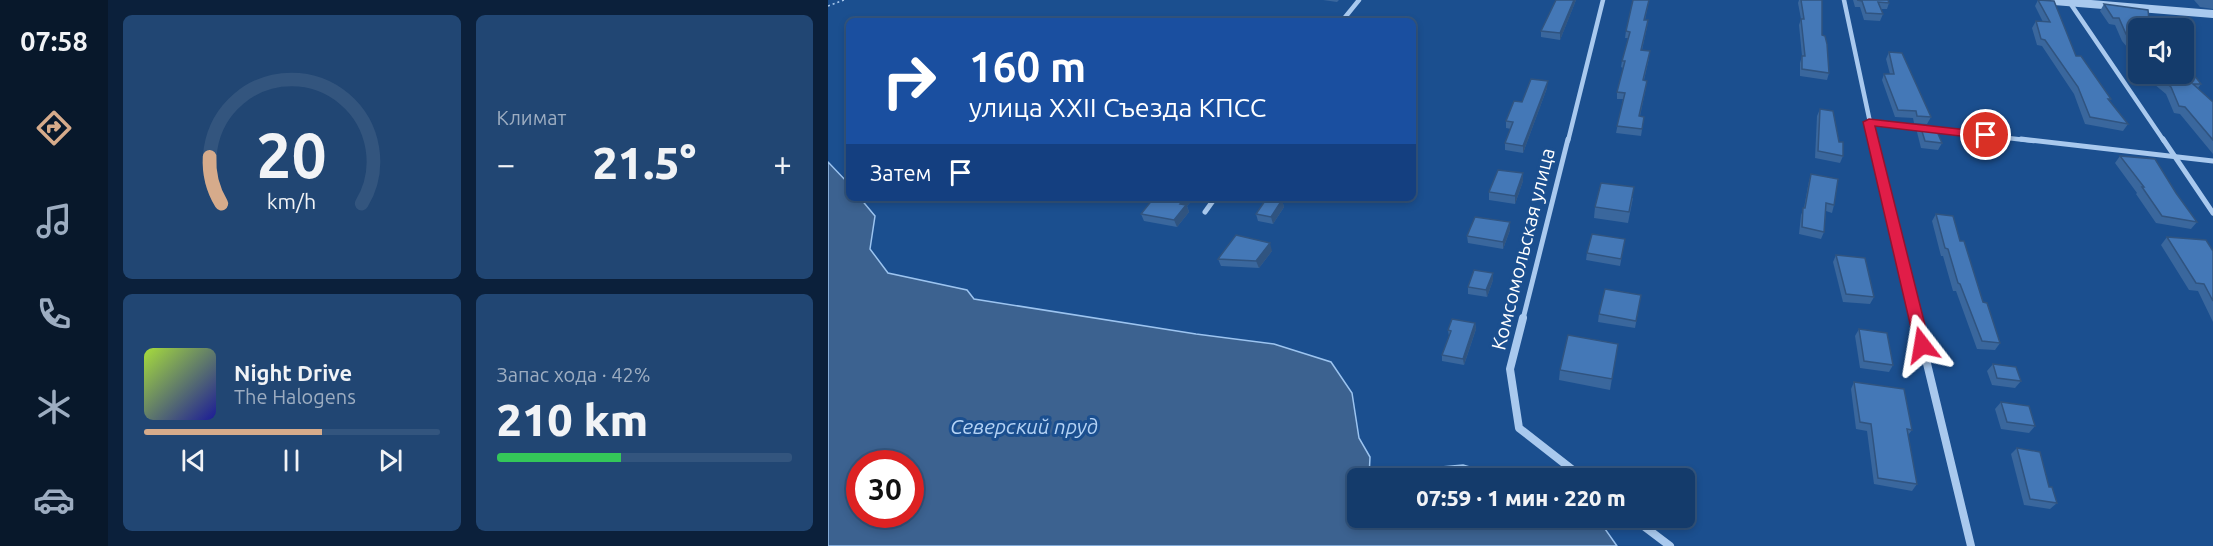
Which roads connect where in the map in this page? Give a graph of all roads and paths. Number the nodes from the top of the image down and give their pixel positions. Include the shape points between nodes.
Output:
1 (843, 0) edge
2 (1359, 0) edge
3 (1603, 0) edge
4 (1844, 0) edge
5 (2042, 0) edge
6 (2069, 1) edge
7 (828, 6) edge
8 (2213, 14) edge
9 (1344, 18) edge
10 (1869, 122) junction
11 (2175, 156) junction
12 (2213, 161) edge
13 (1213, 201) edge
14 (1205, 212) dead end
15 (2213, 213) edge
16 (1571, 468) edge
17 (1646, 528) edge
18 (1670, 546) edge
19 (1971, 546) edge

1 - 7 path
2 - 9 street
3 - 16 street, Комсомольская улица via 1510,369 1519,428
4 - 10 street
5 - 6 street
6 - 8 street
6 - 11 street
10 - 11 street
10 - 19 street
11 - 12 street
11 - 15 street
13 - 14 street
17 - 18 street

